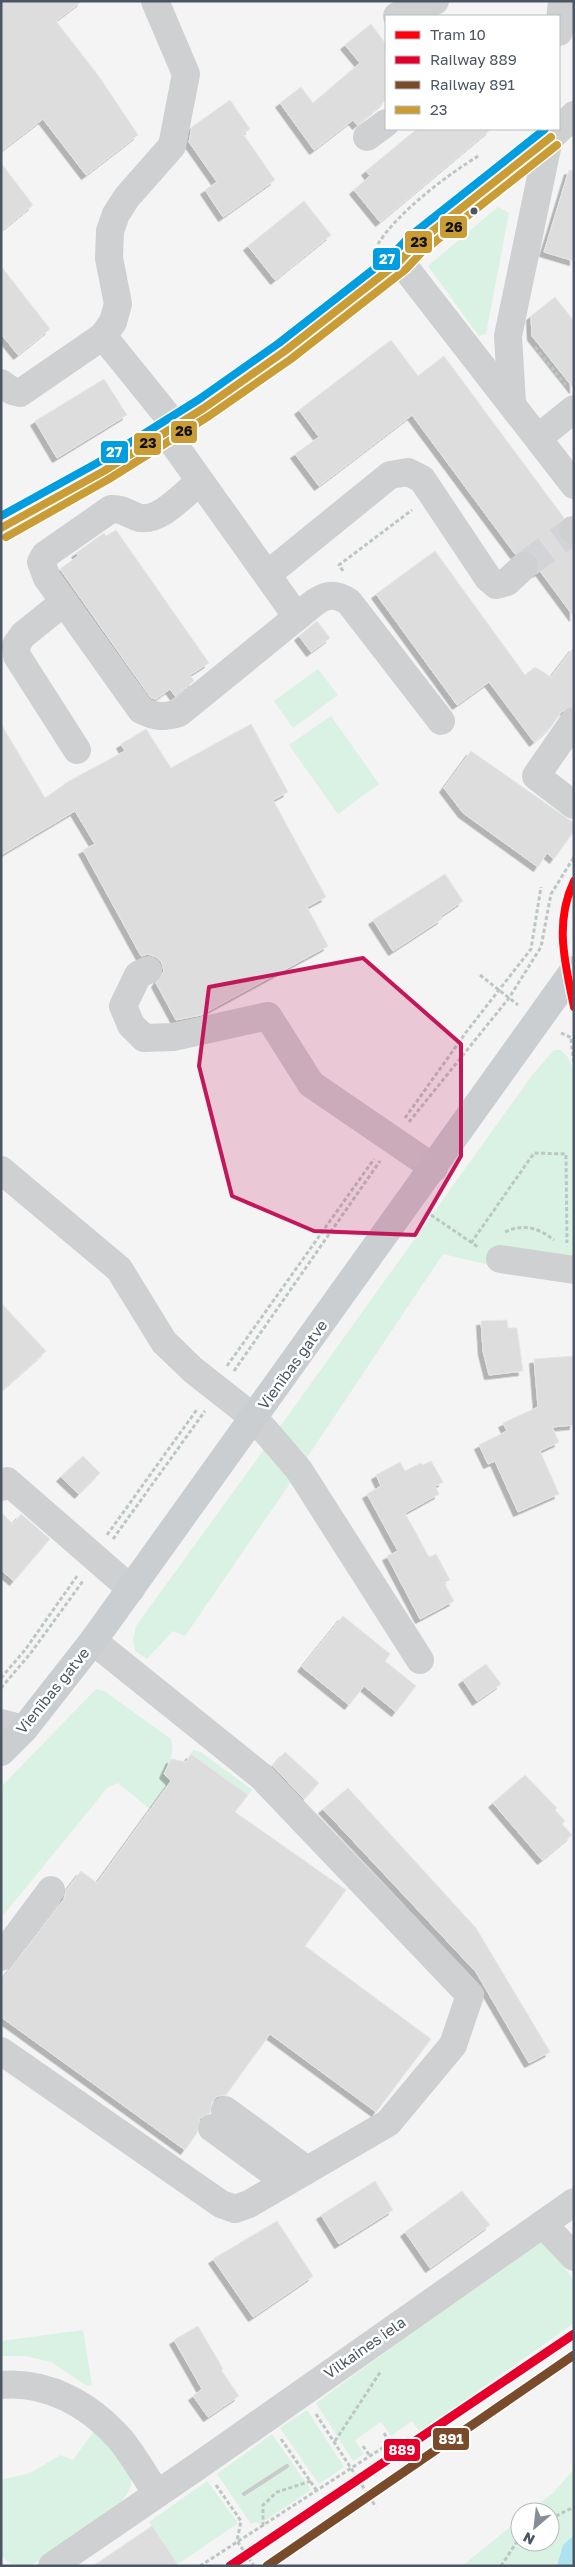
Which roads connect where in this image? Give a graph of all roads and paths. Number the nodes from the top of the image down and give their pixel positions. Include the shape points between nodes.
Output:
1 (154, 1) edge
2 (435, 1) edge
3 (442, 1) edge
4 (562, 1) edge
5 (400, 15) edge
6 (443, 15) edge
7 (560, 22) edge
8 (574, 116) edge
9 (560, 126) edge
10 (551, 133) edge
11 (400, 262) junction
12 (103, 336) junction
13 (508, 336) junction
14 (1, 383) edge
15 (571, 399) edge
16 (512, 403) junction
17 (170, 430) junction
18 (538, 438) junction
19 (199, 482) junction
20 (574, 485) edge
21 (432, 495) junction
22 (1, 528) edge
23 (524, 566) tunnel mouth
24 (268, 574) junction
25 (344, 574) dead end
26 (64, 602) junction
27 (297, 617) junction
28 (441, 721) dead end
29 (574, 721) edge
30 (77, 750) dead end
31 (574, 805) edge
32 (574, 857) edge
33 (541, 887) dead end
34 (148, 970) dead end
35 (574, 970) edge
36 (480, 975) dead end
37 (498, 989) junction
38 (572, 1039) dead end
39 (574, 1065) edge
40 (391, 1140) junction
41 (434, 1168) junction
42 (1, 1170) edge
43 (434, 1217) dead end
44 (500, 1260) dead end
45 (571, 1261) edge
46 (217, 1387) junction
47 (254, 1418) junction
48 (3, 1481) edge
49 (95, 1558) junction
50 (131, 1589) junction
51 (93, 1641) junction
52 (420, 1660) dead end
53 (1, 1678) edge
54 (1, 1688) edge
55 (13, 1726) edge
56 (1, 1752) edge
57 (51, 1890) dead end
58 (1, 1957) edge
59 (1, 2051) edge
60 (218, 2119) dead end
61 (296, 2176) junction
62 (574, 2202) edge
63 (542, 2224) junction
64 (574, 2257) edge
65 (385, 2365) dead end
66 (1, 2385) edge
67 (301, 2393) junction
68 (266, 2418) junction
69 (384, 2433) dead end
70 (334, 2441) junction
71 (363, 2446) dead end
72 (370, 2456) junction
73 (352, 2469) junction
74 (310, 2481) junction
75 (317, 2491) junction
76 (156, 2494) junction
77 (376, 2507) dead end
78 (574, 2507) edge
79 (233, 2509) dead end
80 (560, 2514) edge
81 (263, 2526) junction
82 (237, 2541) junction
83 (510, 2552) edge
84 (52, 2566) edge
85 (200, 2566) edge
86 (254, 2566) edge
87 (501, 2566) edge

1 - 12 street via 186,74 172,146 127,197 110,231 109,258 118,304 114,322
2 - 5 street
3 - 6 street
4 - 7 street
8 - 9 street
10 - 11 street via 415,245
10 - 13 street
11 - 16 street
11 - 17 street via 268,364
12 - 14 street via 20,393
12 - 17 street via 166,414
13 - 15 path via 519,342 529,339
13 - 16 street
15 - 18 street
16 - 18 street
17 - 19 street
17 - 22 street via 75,488
18 - 20 street
19 - 24 street
19 - 26 street via 158,515 138,517 120,508 111,509 45,555 42,562 47,578
21 - 23 street via 496,585 507,582
21 - 24 street via 422,479 408,472 390,475
21 - 25 path via 339,565
24 - 27 street
26 - 27 street via 142,710 152,716 166,717 179,713
26 - 30 street via 23,635 16,645 17,656
27 - 28 street via 325,595 339,595 349,602
29 - 31 street via 536,776
32 - 40 path via 551,894 541,947 509,998
33 - 37 path via 531,949
34 - 40 street via 138,975 123,1006 131,1025 144,1038 174,1037 268,1016 311,1084
35 - 41 main road, Vienības gatve
36 - 37 path
37 - 40 path
38 - 39 path
40 - 41 street
40 - 46 path
40 - 46 path
41 - 47 main road, Vienības gatve
42 - 46 street via 119,1269 164,1342 193,1370
43 - 45 path via 471,1243 534,1153 566,1154
44 - 45 street
46 - 47 street
46 - 49 path
46 - 49 path
47 - 50 main road, Vienības gatve
47 - 52 street via 298,1470
48 - 49 street
49 - 50 street
49 - 53 path
49 - 54 path via 30,1654
50 - 51 main road, Vienības gatve
51 - 55 main road, Vienības gatve
51 - 61 street via 262,1776 470,1996 453,2045 388,2123
55 - 56 main road, Vienības gatve
57 - 58 street
59 - 61 street via 221,2204 235,2209 249,2204
60 - 61 street
62 - 63 street, Vilkaines iela
63 - 64 street
63 - 67 street, Vilkaines iela
65 - 70 path
66 - 76 street via 21,2384 60,2393 91,2412 120,2440
67 - 68 street, Vilkaines iela
67 - 70 path
68 - 74 path
68 - 76 street, Vilkaines iela
69 - 72 path via 390,2443
70 - 73 path
71 - 72 path
72 - 73 path
73 - 75 path
73 - 77 path
74 - 75 path
74 - 81 path via 277,2492 263,2505
75 - 81 path
76 - 84 street, Vilkaines iela
78 - 80 path
79 - 82 path via 241,2521
81 - 82 path
82 - 85 path
82 - 86 path
83 - 87 path

